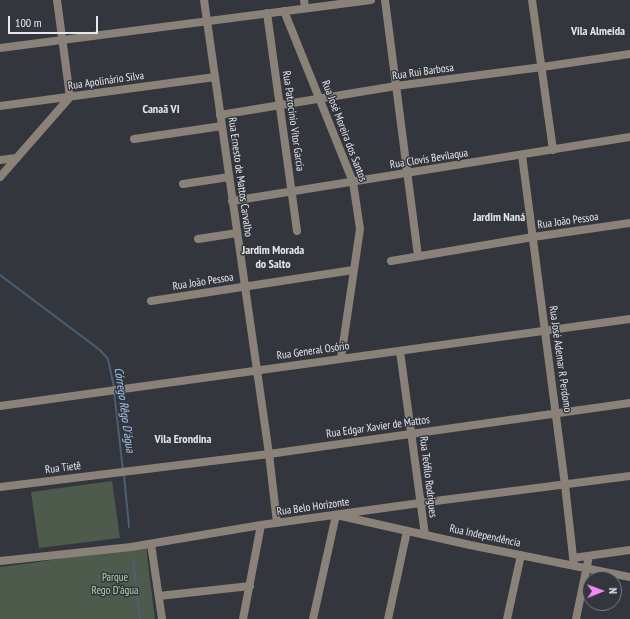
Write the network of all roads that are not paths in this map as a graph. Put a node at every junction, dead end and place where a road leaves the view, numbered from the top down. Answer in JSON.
{"nodes":[{"id":1,"x":57,"y":0,"type":"edge"},
{"id":2,"x":204,"y":0,"type":"edge"},
{"id":3,"x":371,"y":0,"type":"edge"},
{"id":4,"x":385,"y":0,"type":"edge"},
{"id":5,"x":532,"y":0,"type":"edge"},
{"id":6,"x":305,"y":4,"type":"edge"},
{"id":7,"x":284,"y":11,"type":"junction"},
{"id":8,"x":267,"y":13,"type":"junction"},
{"id":9,"x":207,"y":20,"type":"junction"},
{"id":10,"x":62,"y":40,"type":"junction"},
{"id":11,"x":0,"y":48,"type":"edge"},
{"id":12,"x":630,"y":54,"type":"edge"},
{"id":13,"x":542,"y":67,"type":"junction"},
{"id":14,"x":215,"y":77,"type":"junction"},
{"id":15,"x":396,"y":86,"type":"junction"},
{"id":16,"x":70,"y":97,"type":"junction"},
{"id":17,"x":320,"y":98,"type":"junction"},
{"id":18,"x":0,"y":106,"type":"edge"},
{"id":19,"x":280,"y":106,"type":"junction"},
{"id":20,"x":220,"y":115,"type":"junction"},
{"id":21,"x":222,"y":126,"type":"junction"},
{"id":22,"x":630,"y":137,"type":"edge"},
{"id":23,"x":134,"y":139,"type":"dead end"},
{"id":24,"x":553,"y":150,"type":"junction"},
{"id":25,"x":522,"y":155,"type":"junction"},
{"id":26,"x":16,"y":158,"type":"junction"},
{"id":27,"x":0,"y":160,"type":"edge"},
{"id":28,"x":407,"y":173,"type":"junction"},
{"id":29,"x":0,"y":177,"type":"edge"},
{"id":30,"x":229,"y":177,"type":"junction"},
{"id":31,"x":353,"y":182,"type":"junction"},
{"id":32,"x":183,"y":184,"type":"dead end"},
{"id":33,"x":292,"y":192,"type":"junction"},
{"id":34,"x":232,"y":201,"type":"junction"},
{"id":35,"x":630,"y":223,"type":"edge"},
{"id":36,"x":297,"y":231,"type":"dead end"},
{"id":37,"x":237,"y":233,"type":"junction"},
{"id":38,"x":533,"y":237,"type":"junction"},
{"id":39,"x":198,"y":239,"type":"dead end"},
{"id":40,"x":418,"y":256,"type":"junction"},
{"id":41,"x":391,"y":261,"type":"dead end"},
{"id":42,"x":353,"y":270,"type":"junction"},
{"id":43,"x":244,"y":286,"type":"junction"},
{"id":44,"x":151,"y":301,"type":"dead end"},
{"id":45,"x":630,"y":319,"type":"edge"},
{"id":46,"x":544,"y":331,"type":"junction"},
{"id":47,"x":400,"y":351,"type":"junction"},
{"id":48,"x":340,"y":358,"type":"junction"},
{"id":49,"x":256,"y":370,"type":"junction"},
{"id":50,"x":630,"y":403,"type":"edge"},
{"id":51,"x":0,"y":406,"type":"edge"},
{"id":52,"x":556,"y":414,"type":"junction"},
{"id":53,"x":412,"y":433,"type":"junction"},
{"id":54,"x":269,"y":454,"type":"junction"},
{"id":55,"x":129,"y":471,"type":"joint"},
{"id":56,"x":630,"y":476,"type":"edge"},
{"id":57,"x":565,"y":485,"type":"junction"},
{"id":58,"x":0,"y":487,"type":"edge"},
{"id":59,"x":420,"y":503,"type":"junction"},
{"id":60,"x":336,"y":515,"type":"junction"},
{"id":61,"x":277,"y":523,"type":"junction"},
{"id":62,"x":261,"y":525,"type":"junction"},
{"id":63,"x":407,"y":531,"type":"junction"},
{"id":64,"x":425,"y":535,"type":"junction"},
{"id":65,"x":151,"y":544,"type":"junction"},
{"id":66,"x":630,"y":550,"type":"edge"},
{"id":67,"x":521,"y":555,"type":"junction"},
{"id":68,"x":589,"y":556,"type":"junction"},
{"id":69,"x":0,"y":561,"type":"edge"},
{"id":70,"x":574,"y":562,"type":"junction"},
{"id":71,"x":587,"y":568,"type":"junction"},
{"id":72,"x":630,"y":577,"type":"edge"},
{"id":73,"x":250,"y":586,"type":"junction"},
{"id":74,"x":160,"y":596,"type":"junction"},
{"id":75,"x":162,"y":619,"type":"edge"},
{"id":76,"x":243,"y":619,"type":"edge"},
{"id":77,"x":313,"y":619,"type":"edge"},
{"id":78,"x":388,"y":619,"type":"edge"},
{"id":79,"x":507,"y":619,"type":"edge"},
{"id":80,"x":576,"y":619,"type":"edge"}],
"edges":[{"from":1,"to":10,"type":"street"},
{"from":2,"to":9,"type":"street","name":"Rua Ernesto de Mattos Carvalho"},
{"from":3,"to":6,"type":"street"},
{"from":4,"to":15,"type":"street"},
{"from":5,"to":13,"type":"street"},
{"from":6,"to":7,"type":"street"},
{"from":7,"to":8,"type":"street"},
{"from":7,"to":17,"type":"street","name":"Rua José Moreira dos Santos"},
{"from":8,"to":9,"type":"street"},
{"from":8,"to":19,"type":"street","name":"Rua Patrocinio Vitor Garcia"},
{"from":9,"to":10,"type":"street"},
{"from":9,"to":14,"type":"street","name":"Rua Ernesto de Mattos Carvalho"},
{"from":10,"to":11,"type":"street"},
{"from":10,"to":16,"type":"street"},
{"from":12,"to":13,"type":"street","name":"Rua Rui Barbosa"},
{"from":13,"to":15,"type":"street","name":"Rua Rui Barbosa"},
{"from":13,"to":24,"type":"street"},
{"from":14,"to":16,"type":"street","name":"Rua Apolinário Silva"},
{"from":14,"to":20,"type":"street","name":"Rua Ernesto de Mattos Carvalho"},
{"from":15,"to":17,"type":"street","name":"Rua Rui Barbosa"},
{"from":15,"to":28,"type":"street"},
{"from":16,"to":18,"type":"street","name":"Rua Apolinário Silva"},
{"from":16,"to":26,"type":"street"},
{"from":17,"to":19,"type":"street","name":"Rua Rui Barbosa"},
{"from":17,"to":31,"type":"street","name":"Rua José Moreira dos Santos"},
{"from":19,"to":20,"type":"street","name":"Rua Rui Barbosa"},
{"from":19,"to":33,"type":"street","name":"Rua Patrocinio Vitor Garcia"},
{"from":20,"to":21,"type":"street","name":"Rua Ernesto de Mattos Carvalho"},
{"from":21,"to":23,"type":"street"},
{"from":21,"to":30,"type":"street","name":"Rua Ernesto de Mattos Carvalho"},
{"from":22,"to":24,"type":"street","name":"Rua Clovis Bevilaqua"},
{"from":24,"to":25,"type":"street","name":"Rua Clovis Bevilaqua"},
{"from":25,"to":28,"type":"street","name":"Rua Clovis Bevilaqua"},
{"from":25,"to":38,"type":"street","name":"Rua José Ademar R Perdomo"},
{"from":26,"to":27,"type":"street"},
{"from":26,"to":29,"type":"street"},
{"from":28,"to":31,"type":"street","name":"Rua Clovis Bevilaqua"},
{"from":28,"to":40,"type":"street"},
{"from":30,"to":32,"type":"street"},
{"from":30,"to":34,"type":"street","name":"Rua Ernesto de Mattos Carvalho"},
{"from":31,"to":33,"type":"street","name":"Rua Clovis Bevilaqua"},
{"from":31,"to":42,"type":"street","name":"Rua José Moreira dos Santos"},
{"from":33,"to":34,"type":"street","name":"Rua Clovis Bevilaqua"},
{"from":33,"to":36,"type":"street","name":"Rua Patrocinio Vitor Garcia"},
{"from":34,"to":37,"type":"street","name":"Rua Ernesto de Mattos Carvalho"},
{"from":35,"to":38,"type":"street","name":"Rua João Pessoa"},
{"from":37,"to":39,"type":"street"},
{"from":37,"to":43,"type":"street","name":"Rua Ernesto de Mattos Carvalho"},
{"from":38,"to":40,"type":"street","name":"Rua João Pessoa"},
{"from":38,"to":46,"type":"street","name":"Rua José Ademar R Perdomo"},
{"from":40,"to":41,"type":"street","name":"Rua João Pessoa"},
{"from":42,"to":43,"type":"street","name":"Rua João Pessoa"},
{"from":42,"to":48,"type":"street","name":"Rua José Moreira dos Santos"},
{"from":43,"to":44,"type":"street","name":"Rua João Pessoa"},
{"from":43,"to":49,"type":"street","name":"Rua Ernesto de Mattos Carvalho"},
{"from":45,"to":46,"type":"street","name":"Rua General Osório"},
{"from":46,"to":47,"type":"street","name":"Rua General Osório"},
{"from":46,"to":52,"type":"street","name":"Rua José Ademar R Perdomo"},
{"from":47,"to":48,"type":"street","name":"Rua General Osório"},
{"from":47,"to":53,"type":"street","name":"Rua Teófilo Rodrigues"},
{"from":48,"to":49,"type":"street","name":"Rua General Osório"},
{"from":49,"to":51,"type":"street","name":"Rua General Osório"},
{"from":49,"to":54,"type":"street","name":"Rua Ernesto de Mattos Carvalho"},
{"from":50,"to":52,"type":"street","name":"Rua Edgar Xavier de Mattos"},
{"from":52,"to":53,"type":"street","name":"Rua Edgar Xavier de Mattos"},
{"from":52,"to":57,"type":"street","name":"Rua José Ademar R Perdomo"},
{"from":53,"to":54,"type":"street","name":"Rua Edgar Xavier de Mattos"},
{"from":53,"to":59,"type":"street","name":"Rua Teófilo Rodrigues"},
{"from":54,"to":55,"type":"street","name":"Rua Edgar Xavier de Mattos"},
{"from":54,"to":61,"type":"street","name":"Rua Ernesto de Mattos Carvalho"},
{"from":55,"to":58,"type":"street","name":"Rua Tietê"},
{"from":56,"to":57,"type":"street","name":"Rua Belo Horizonte"},
{"from":57,"to":59,"type":"street","name":"Rua Belo Horizonte"},
{"from":57,"to":70,"type":"street","name":"Rua José Ademar R Perdomo"},
{"from":59,"to":60,"type":"street","name":"Rua Belo Horizonte"},
{"from":59,"to":64,"type":"street","name":"Rua Teófilo Rodrigues"},
{"from":60,"to":61,"type":"street","name":"Rua Belo Horizonte"},
{"from":60,"to":63,"type":"street","name":"Rua Independência"},
{"from":60,"to":77,"type":"street"},
{"from":61,"to":62,"type":"street","name":"Rua Belo Horizonte"},
{"from":62,"to":65,"type":"street","name":"Rua Belo Horizonte"},
{"from":62,"to":73,"type":"street"},
{"from":63,"to":64,"type":"street","name":"Rua Independência"},
{"from":63,"to":78,"type":"street"},
{"from":64,"to":67,"type":"street","name":"Rua Independência"},
{"from":65,"to":69,"type":"street","name":"Rua Belo Horizonte"},
{"from":65,"to":74,"type":"street"},
{"from":66,"to":68,"type":"street"},
{"from":67,"to":70,"type":"street","name":"Rua Independência"},
{"from":67,"to":79,"type":"street"},
{"from":68,"to":70,"type":"street"},
{"from":68,"to":71,"type":"street"},
{"from":70,"to":71,"type":"street","name":"Rua Independência"},
{"from":71,"to":72,"type":"street","name":"Rua Independência"},
{"from":71,"to":80,"type":"street"},
{"from":73,"to":74,"type":"street"},
{"from":73,"to":76,"type":"street"},
{"from":74,"to":75,"type":"street"}]}
